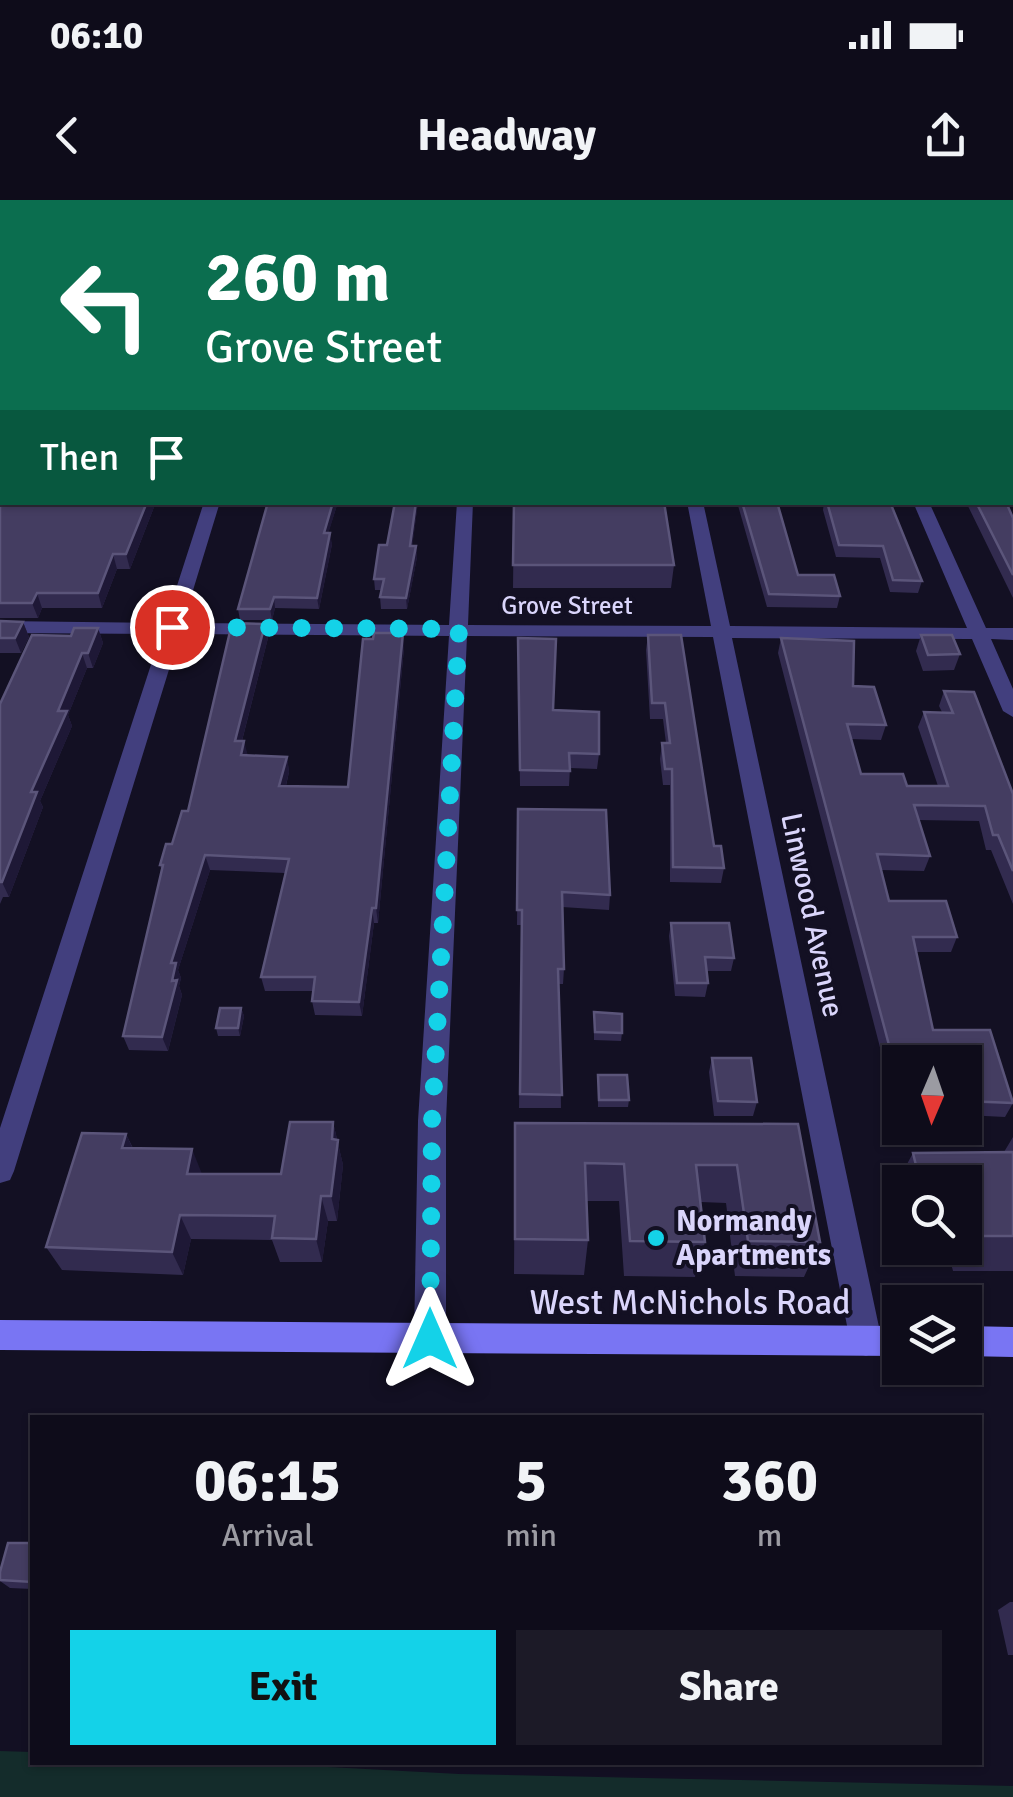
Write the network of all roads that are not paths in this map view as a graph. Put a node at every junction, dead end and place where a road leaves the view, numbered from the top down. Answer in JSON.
{"nodes":[{"id":1,"x":211,"y":505,"type":"edge"},
{"id":2,"x":465,"y":505,"type":"edge"},
{"id":3,"x":696,"y":505,"type":"edge"},
{"id":4,"x":922,"y":505,"type":"edge"},
{"id":5,"x":0,"y":627,"type":"edge"},
{"id":6,"x":172,"y":627,"type":"junction"},
{"id":7,"x":459,"y":629,"type":"junction"},
{"id":8,"x":720,"y":631,"type":"junction"},
{"id":9,"x":978,"y":634,"type":"junction"},
{"id":10,"x":1013,"y":634,"type":"edge"},
{"id":11,"x":1013,"y":711,"type":"edge"},
{"id":12,"x":0,"y":1171,"type":"edge"},
{"id":13,"x":0,"y":1335,"type":"edge"},
{"id":14,"x":430,"y":1339,"type":"junction"},
{"id":15,"x":866,"y":1340,"type":"junction"},
{"id":16,"x":882,"y":1340,"type":"edge"},
{"id":17,"x":982,"y":1341,"type":"edge"},
{"id":18,"x":1013,"y":1342,"type":"edge"}],
"edges":[{"from":1,"to":6,"type":"street"},
{"from":2,"to":7,"type":"street"},
{"from":3,"to":8,"type":"street","name":"Linwood Avenue"},
{"from":4,"to":9,"type":"street"},
{"from":5,"to":6,"type":"street","name":"Grove Street"},
{"from":6,"to":7,"type":"street","name":"Grove Street"},
{"from":6,"to":12,"type":"street"},
{"from":7,"to":8,"type":"street","name":"Grove Street"},
{"from":7,"to":14,"type":"street"},
{"from":8,"to":9,"type":"street","name":"Grove Street"},
{"from":8,"to":15,"type":"street","name":"Linwood Avenue"},
{"from":9,"to":10,"type":"street","name":"Grove Street"},
{"from":9,"to":11,"type":"street"},
{"from":13,"to":14,"type":"main road","name":"West McNichols Road"},
{"from":14,"to":15,"type":"main road","name":"West McNichols Road"},
{"from":15,"to":16,"type":"main road","name":"West McNichols Road"},
{"from":17,"to":18,"type":"main road"}]}
